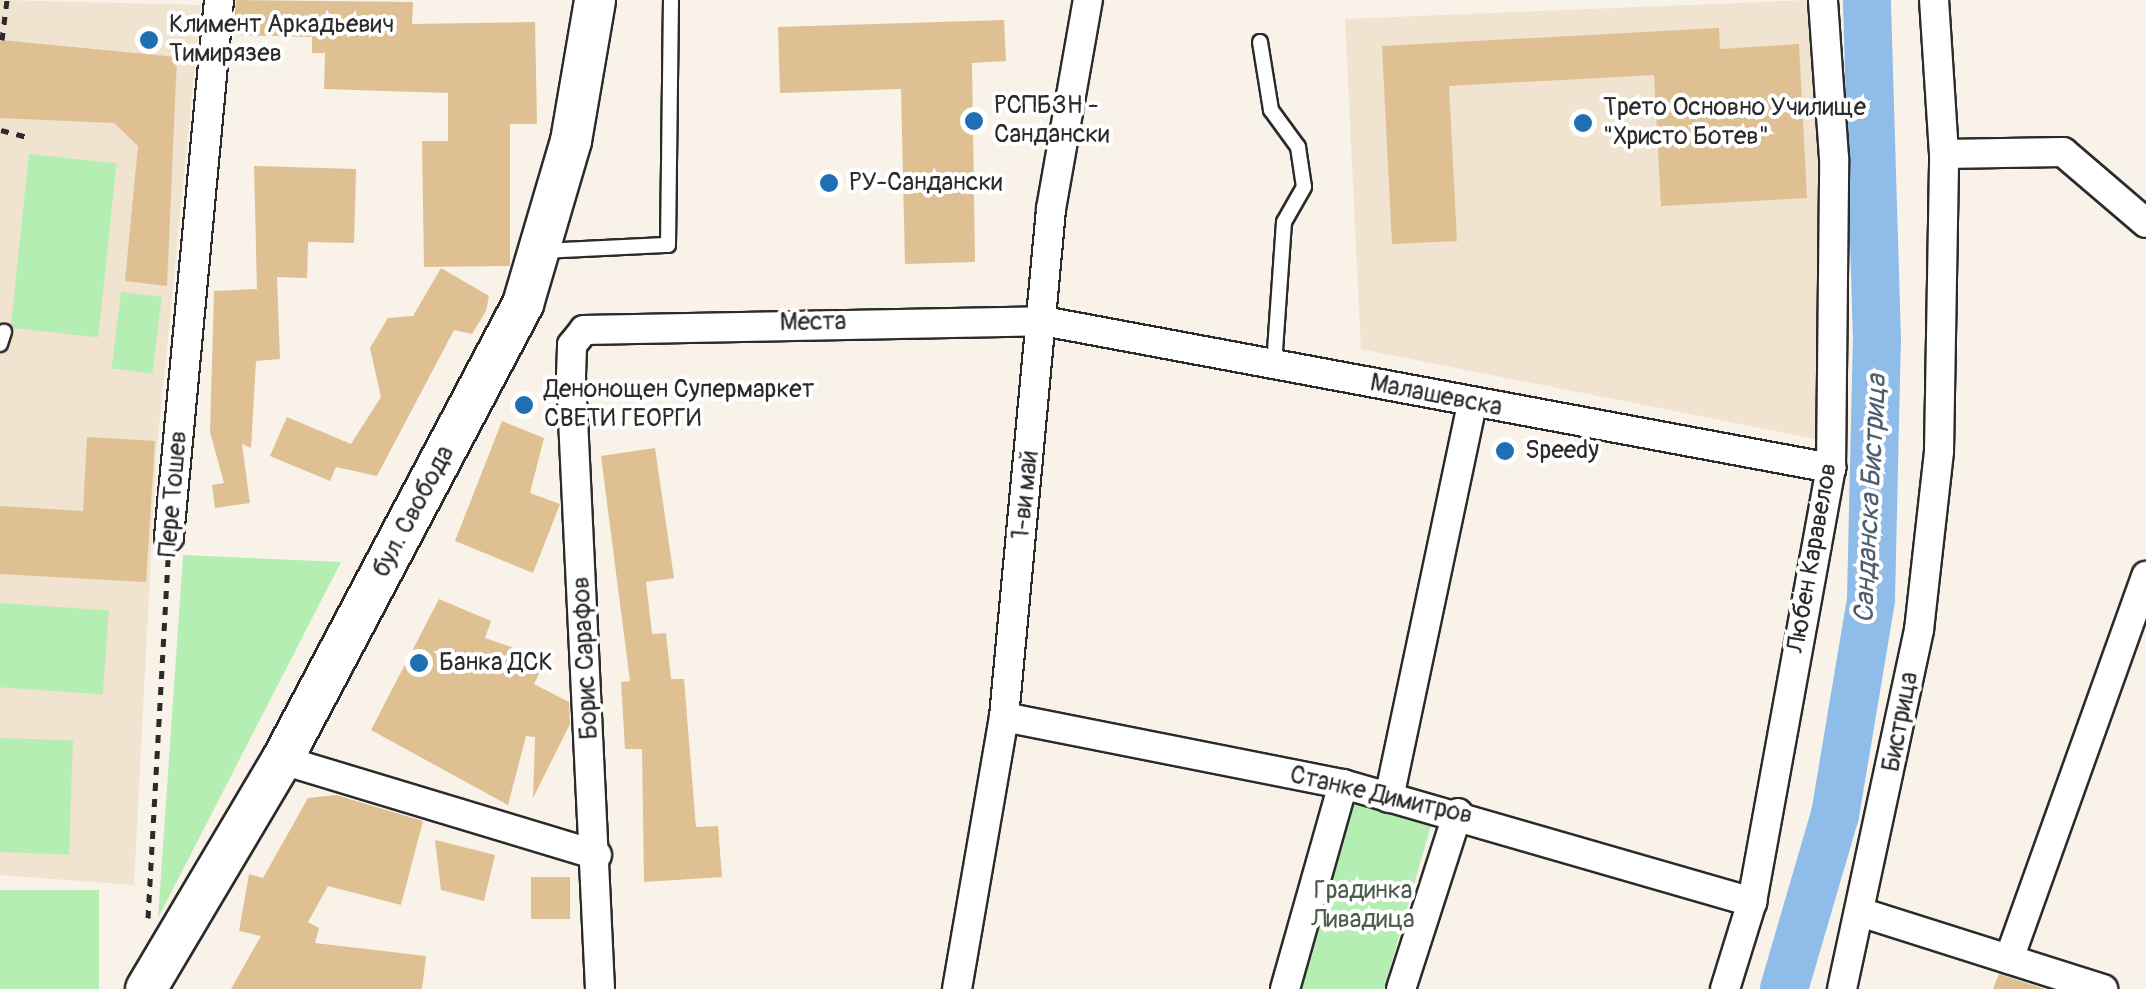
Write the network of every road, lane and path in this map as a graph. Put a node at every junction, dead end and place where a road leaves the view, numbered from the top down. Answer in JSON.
{"nodes":[{"id":1,"x":7,"y":0,"type":"edge"},
{"id":2,"x":219,"y":0,"type":"edge"},
{"id":3,"x":595,"y":0,"type":"edge"},
{"id":4,"x":671,"y":0,"type":"edge"},
{"id":5,"x":1088,"y":0,"type":"edge"},
{"id":6,"x":1823,"y":0,"type":"edge"},
{"id":7,"x":1934,"y":0,"type":"edge"},
{"id":8,"x":2,"y":40,"type":"dead end"},
{"id":9,"x":1260,"y":42,"type":"dead end"},
{"id":10,"x":1,"y":130,"type":"edge"},
{"id":11,"x":31,"y":138,"type":"dead end"},
{"id":12,"x":1944,"y":154,"type":"junction"},
{"id":13,"x":2146,"y":223,"type":"edge"},
{"id":14,"x":538,"y":252,"type":"junction"},
{"id":15,"x":1043,"y":321,"type":"junction"},
{"id":16,"x":584,"y":330,"type":"joint"},
{"id":17,"x":1274,"y":366,"type":"junction"},
{"id":18,"x":1472,"y":403,"type":"junction"},
{"id":19,"x":1830,"y":468,"type":"junction"},
{"id":20,"x":169,"y":537,"type":"joint"},
{"id":21,"x":2146,"y":576,"type":"edge"},
{"id":22,"x":1004,"y":717,"type":"junction"},
{"id":23,"x":282,"y":760,"type":"junction"},
{"id":24,"x":1342,"y":784,"type":"junction"},
{"id":25,"x":1389,"y":798,"type":"junction"},
{"id":26,"x":1458,"y":813,"type":"junction"},
{"id":27,"x":598,"y":855,"type":"junction"},
{"id":28,"x":1752,"y":902,"type":"junction"},
{"id":29,"x":1863,"y":913,"type":"junction"},
{"id":30,"x":148,"y":930,"type":"dead end"},
{"id":31,"x":2009,"y":959,"type":"junction"},
{"id":32,"x":146,"y":989,"type":"edge"},
{"id":33,"x":600,"y":989,"type":"edge"},
{"id":34,"x":957,"y":989,"type":"edge"},
{"id":35,"x":1285,"y":989,"type":"edge"},
{"id":36,"x":1401,"y":989,"type":"edge"},
{"id":37,"x":1725,"y":989,"type":"edge"},
{"id":38,"x":1842,"y":989,"type":"edge"},
{"id":39,"x":2103,"y":989,"type":"edge"}],
"edges":[{"from":1,"to":8,"type":"path"},
{"from":2,"to":20,"type":"street","name":"Пере Тошев"},
{"from":3,"to":14,"type":"street","name":"бул. Свобода"},
{"from":4,"to":14,"type":"lane"},
{"from":5,"to":15,"type":"street","name":"1-ви май"},
{"from":6,"to":19,"type":"street","name":"Любен Каравелов"},
{"from":7,"to":12,"type":"street","name":"Бистрица"},
{"from":9,"to":17,"type":"lane"},
{"from":10,"to":11,"type":"path"},
{"from":12,"to":13,"type":"street"},
{"from":12,"to":29,"type":"street","name":"Бистрица"},
{"from":14,"to":23,"type":"street","name":"бул. Свобода"},
{"from":15,"to":16,"type":"street","name":"Места"},
{"from":15,"to":17,"type":"street","name":"Малашевска"},
{"from":15,"to":22,"type":"street","name":"1-ви май"},
{"from":16,"to":27,"type":"street","name":"Борис Сарафов"},
{"from":17,"to":18,"type":"street","name":"Малашевска"},
{"from":18,"to":19,"type":"street","name":"Малашевска"},
{"from":18,"to":25,"type":"street"},
{"from":19,"to":28,"type":"street","name":"Любен Каравелов"},
{"from":20,"to":30,"type":"path","name":"Пере Тошев"},
{"from":21,"to":31,"type":"street"},
{"from":22,"to":24,"type":"street","name":"Станке Димитров"},
{"from":22,"to":34,"type":"street","name":"1-ви май"},
{"from":23,"to":27,"type":"street"},
{"from":23,"to":32,"type":"street","name":"бул. Свобода"},
{"from":24,"to":25,"type":"street","name":"Станке Димитров"},
{"from":24,"to":35,"type":"street"},
{"from":25,"to":26,"type":"street","name":"Станке Димитров"},
{"from":26,"to":28,"type":"street","name":"Станке Димитров"},
{"from":26,"to":36,"type":"street"},
{"from":27,"to":33,"type":"street","name":"Борис Сарафов"},
{"from":28,"to":37,"type":"street","name":"Любен Каравелов"},
{"from":29,"to":31,"type":"street"},
{"from":29,"to":38,"type":"street","name":"Бистрица"},
{"from":31,"to":39,"type":"street"}]}
